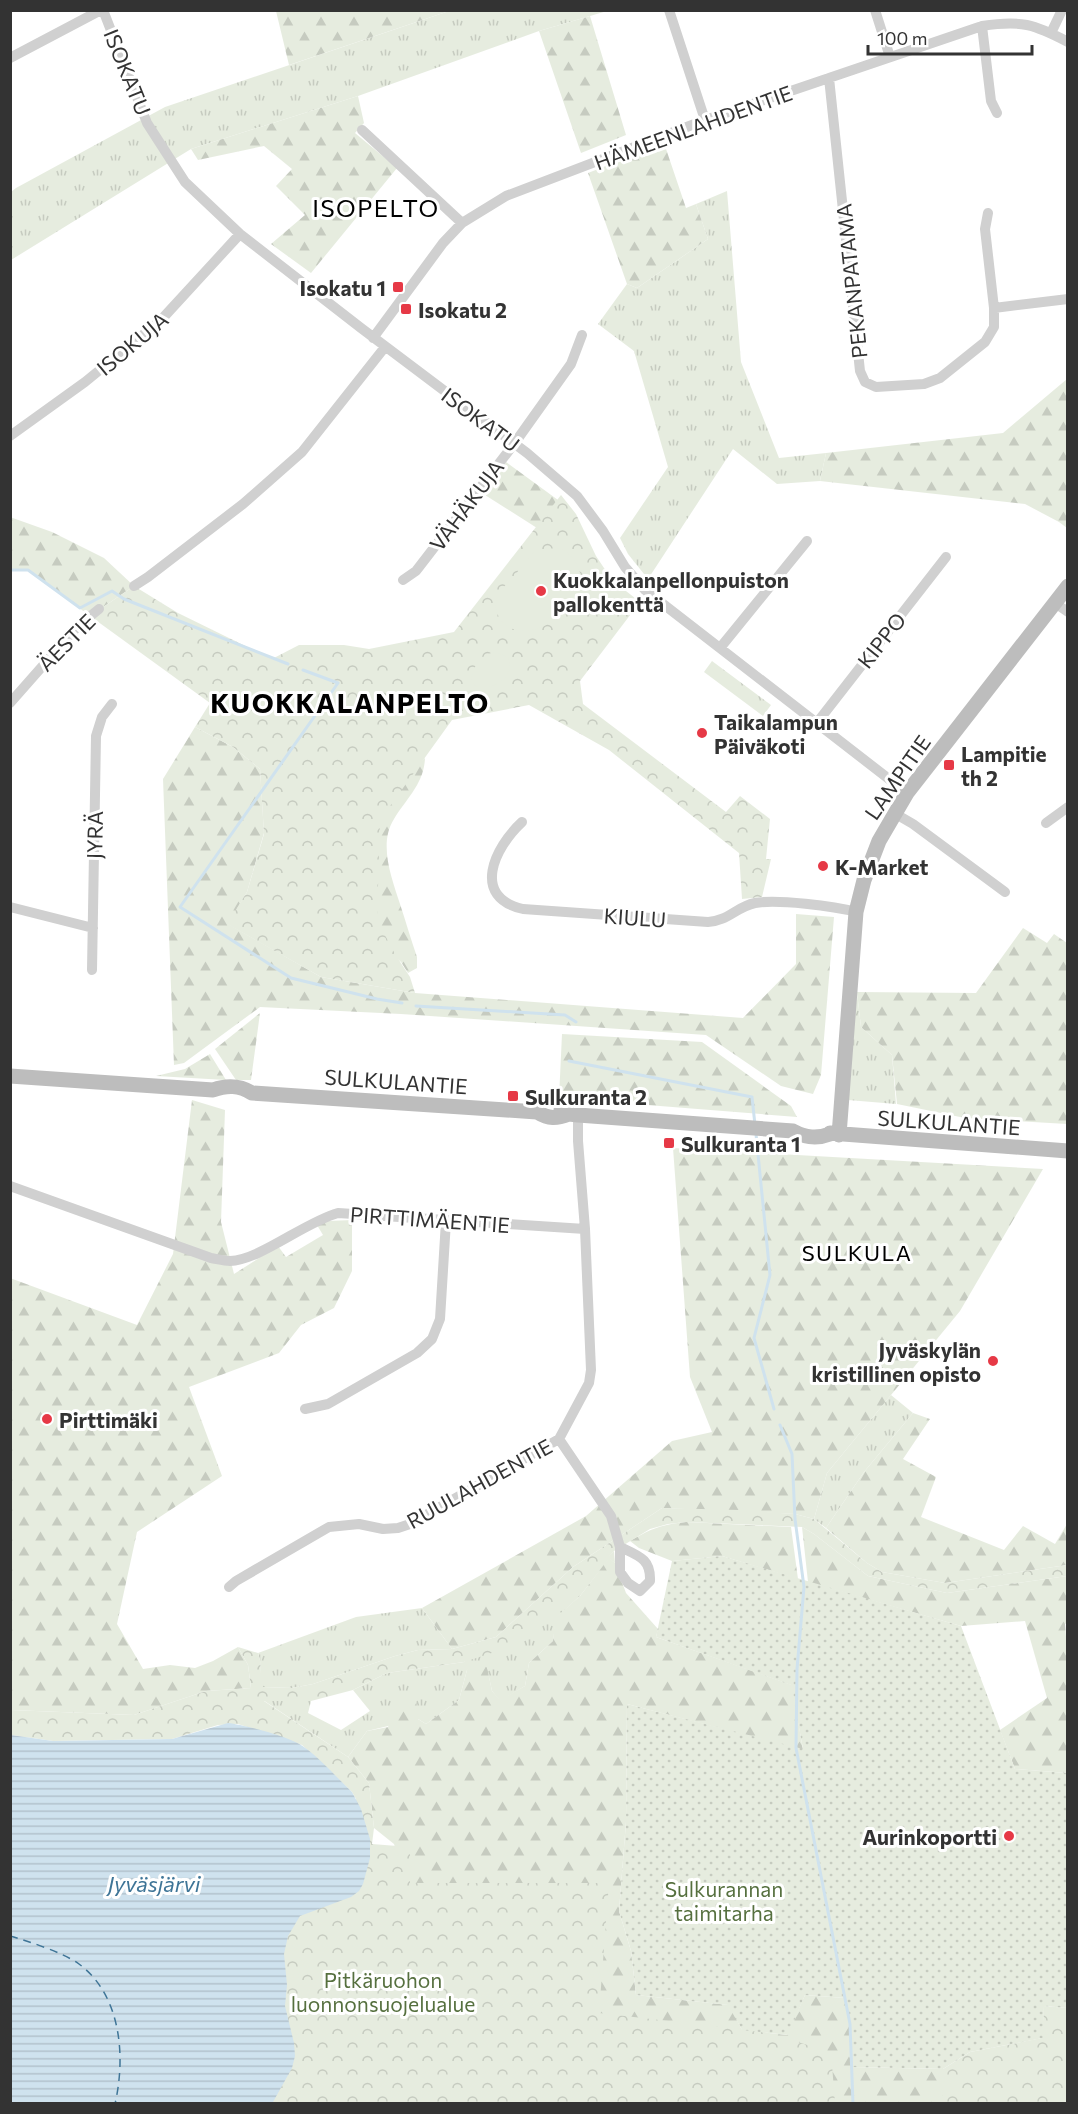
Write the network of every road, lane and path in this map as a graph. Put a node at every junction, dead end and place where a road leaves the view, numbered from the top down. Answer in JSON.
{"nodes":[{"id":1,"x":102,"y":10,"type":"edge"},
{"id":2,"x":669,"y":10,"type":"edge"},
{"id":3,"x":875,"y":10,"type":"edge"},
{"id":4,"x":1062,"y":10,"type":"edge"},
{"id":5,"x":982,"y":26,"type":"junction"},
{"id":6,"x":1051,"y":33,"type":"junction"},
{"id":7,"x":1068,"y":42,"type":"edge"},
{"id":8,"x":890,"y":57,"type":"junction"},
{"id":9,"x":10,"y":58,"type":"edge"},
{"id":10,"x":829,"y":78,"type":"junction"},
{"id":11,"x":997,"y":113,"type":"dead end"},
{"id":12,"x":705,"y":120,"type":"junction"},
{"id":13,"x":362,"y":130,"type":"dead end"},
{"id":14,"x":988,"y":213,"type":"dead end"},
{"id":15,"x":462,"y":223,"type":"junction"},
{"id":16,"x":240,"y":234,"type":"junction"},
{"id":17,"x":1068,"y":299,"type":"edge"},
{"id":18,"x":994,"y":308,"type":"junction"},
{"id":19,"x":582,"y":335,"type":"dead end"},
{"id":20,"x":373,"y":338,"type":"junction"},
{"id":21,"x":385,"y":347,"type":"junction"},
{"id":22,"x":10,"y":436,"type":"edge"},
{"id":23,"x":514,"y":444,"type":"junction"},
{"id":24,"x":807,"y":541,"type":"dead end"},
{"id":25,"x":946,"y":557,"type":"dead end"},
{"id":26,"x":404,"y":580,"type":"dead end"},
{"id":27,"x":134,"y":586,"type":"dead end"},
{"id":28,"x":1068,"y":586,"type":"edge"},
{"id":29,"x":1061,"y":608,"type":"edge"},
{"id":30,"x":99,"y":609,"type":"dead end"},
{"id":31,"x":720,"y":648,"type":"junction"},
{"id":32,"x":10,"y":703,"type":"edge"},
{"id":33,"x":112,"y":704,"type":"dead end"},
{"id":34,"x":816,"y":723,"type":"junction"},
{"id":35,"x":907,"y":793,"type":"junction"},
{"id":36,"x":1068,"y":807,"type":"edge"},
{"id":37,"x":894,"y":813,"type":"junction"},
{"id":38,"x":522,"y":822,"type":"dead end"},
{"id":39,"x":1046,"y":822,"type":"dead end"},
{"id":40,"x":1005,"y":892,"type":"dead end"},
{"id":41,"x":10,"y":908,"type":"edge"},
{"id":42,"x":856,"y":912,"type":"junction"},
{"id":43,"x":93,"y":928,"type":"junction"},
{"id":44,"x":92,"y":970,"type":"dead end"},
{"id":45,"x":10,"y":1076,"type":"edge"},
{"id":46,"x":574,"y":1115,"type":"junction"},
{"id":47,"x":834,"y":1134,"type":"junction"},
{"id":48,"x":1067,"y":1152,"type":"edge"},
{"id":49,"x":10,"y":1186,"type":"edge"},
{"id":50,"x":446,"y":1221,"type":"junction"},
{"id":51,"x":585,"y":1229,"type":"junction"},
{"id":52,"x":305,"y":1409,"type":"dead end"},
{"id":53,"x":559,"y":1439,"type":"junction"},
{"id":54,"x":620,"y":1547,"type":"dead end"},
{"id":55,"x":229,"y":1587,"type":"dead end"}],
"edges":[{"from":1,"to":9,"type":"street"},
{"from":1,"to":16,"type":"street","name":"ISOKATU"},
{"from":2,"to":12,"type":"street"},
{"from":3,"to":8,"type":"street"},
{"from":4,"to":6,"type":"street"},
{"from":5,"to":6,"type":"street","name":"HÄMEENLAHDENTIE"},
{"from":5,"to":8,"type":"street","name":"HÄMEENLAHDENTIE"},
{"from":5,"to":11,"type":"street"},
{"from":6,"to":7,"type":"street","name":"HÄMEENLAHDENTIE"},
{"from":8,"to":10,"type":"street","name":"HÄMEENLAHDENTIE"},
{"from":10,"to":12,"type":"street","name":"HÄMEENLAHDENTIE"},
{"from":10,"to":18,"type":"street","name":"PEKANPATAMA"},
{"from":12,"to":15,"type":"street","name":"HÄMEENLAHDENTIE"},
{"from":13,"to":15,"type":"street"},
{"from":14,"to":18,"type":"street"},
{"from":15,"to":20,"type":"street","name":"HÄMEENLAHDENTIE"},
{"from":16,"to":20,"type":"street","name":"ISOKATU"},
{"from":16,"to":22,"type":"street","name":"ISOKUJA"},
{"from":17,"to":18,"type":"street"},
{"from":19,"to":23,"type":"street","name":"VÄHÄKUJA"},
{"from":20,"to":21,"type":"street","name":"ISOKATU"},
{"from":21,"to":23,"type":"street","name":"ISOKATU"},
{"from":21,"to":27,"type":"street"},
{"from":23,"to":26,"type":"street","name":"VÄHÄKUJA"},
{"from":23,"to":31,"type":"street","name":"ISOKATU"},
{"from":24,"to":31,"type":"street"},
{"from":25,"to":34,"type":"street","name":"KIPPO"},
{"from":28,"to":29,"type":"main road","name":"LAMPITIE"},
{"from":29,"to":35,"type":"main road","name":"LAMPITIE"},
{"from":30,"to":32,"type":"street","name":"ÄESTIE"},
{"from":31,"to":34,"type":"street","name":"ISOKATU"},
{"from":33,"to":43,"type":"street","name":"JYRÄ"},
{"from":34,"to":35,"type":"street","name":"ISOKATU"},
{"from":35,"to":37,"type":"main road","name":"LAMPITIE"},
{"from":36,"to":39,"type":"street"},
{"from":37,"to":40,"type":"street"},
{"from":37,"to":42,"type":"main road","name":"LAMPITIE"},
{"from":38,"to":42,"type":"street","name":"KIULU"},
{"from":41,"to":43,"type":"street"},
{"from":42,"to":47,"type":"main road","name":"LAMPITIE"},
{"from":43,"to":44,"type":"street","name":"JYRÄ"},
{"from":45,"to":46,"type":"main road","name":"SULKULANTIE"},
{"from":46,"to":47,"type":"main road","name":"SULKULANTIE"},
{"from":46,"to":51,"type":"street","name":"RUULAHDENTIE"},
{"from":47,"to":48,"type":"main road","name":"SULKULANTIE"},
{"from":49,"to":50,"type":"street","name":"PIRTTIMÄENTIE"},
{"from":50,"to":51,"type":"street","name":"PIRTTIMÄENTIE"},
{"from":50,"to":52,"type":"street"},
{"from":51,"to":53,"type":"street","name":"RUULAHDENTIE"},
{"from":53,"to":54,"type":"street"},
{"from":53,"to":55,"type":"street","name":"RUULAHDENTIE"}]}
